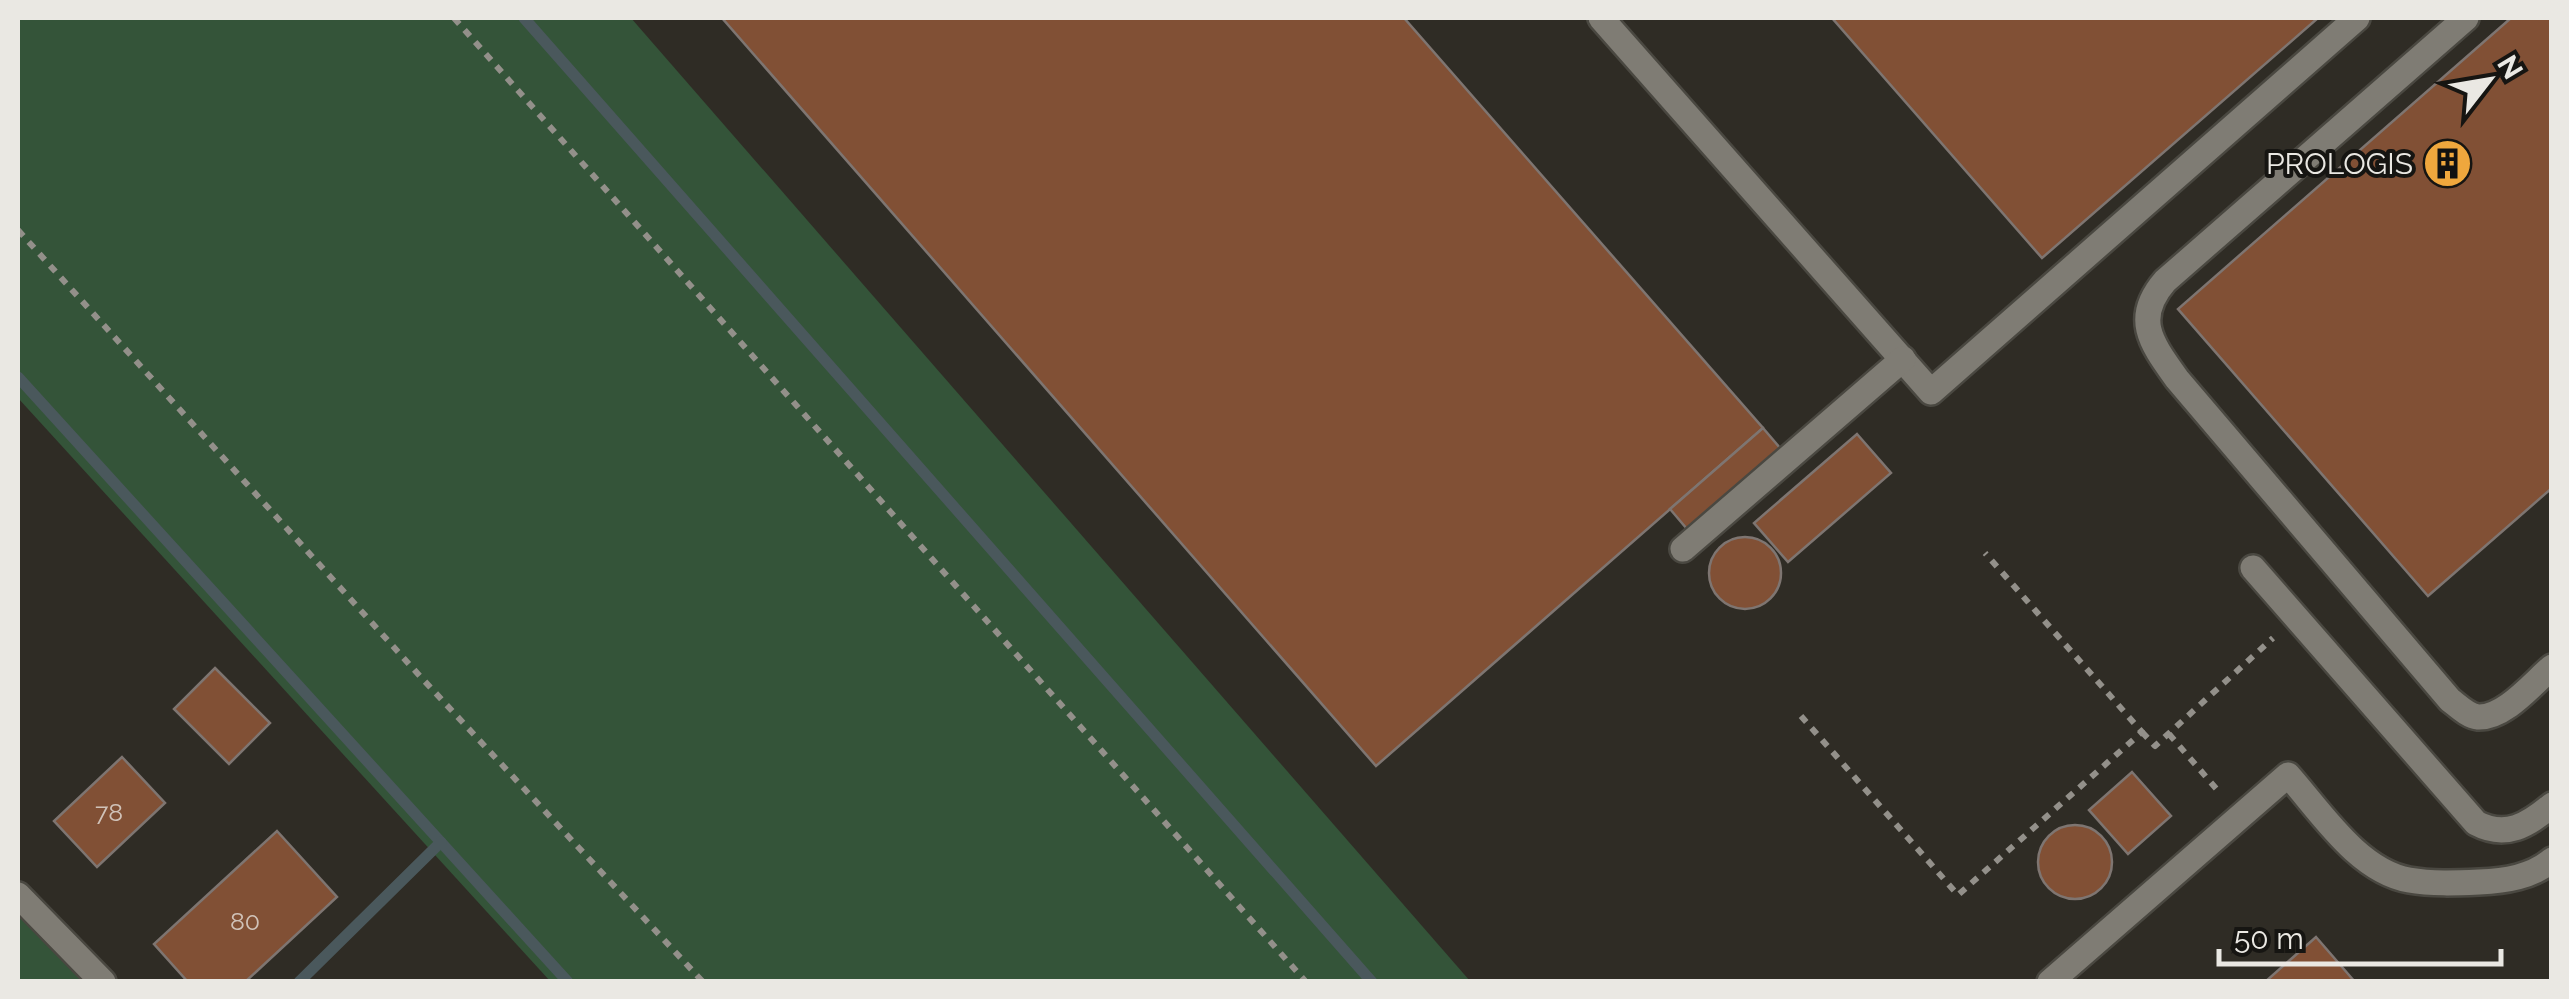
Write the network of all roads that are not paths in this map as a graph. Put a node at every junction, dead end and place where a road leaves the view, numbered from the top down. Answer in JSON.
{"nodes":[{"id":1,"x":1601,"y":18,"type":"edge"},
{"id":2,"x":2357,"y":18,"type":"edge"},
{"id":3,"x":2466,"y":18,"type":"edge"},
{"id":4,"x":1902,"y":359,"type":"junction"},
{"id":5,"x":1682,"y":548,"type":"dead end"},
{"id":6,"x":2253,"y":568,"type":"dead end"},
{"id":7,"x":2552,"y":667,"type":"edge"},
{"id":8,"x":2552,"y":805,"type":"edge"},
{"id":9,"x":2552,"y":860,"type":"edge"},
{"id":10,"x":18,"y":895,"type":"edge"},
{"id":11,"x":103,"y":982,"type":"edge"},
{"id":12,"x":2050,"y":982,"type":"edge"}],
"edges":[{"from":1,"to":4,"type":"street"},
{"from":2,"to":4,"type":"street"},
{"from":3,"to":7,"type":"street"},
{"from":4,"to":5,"type":"street"},
{"from":6,"to":8,"type":"street"},
{"from":9,"to":12,"type":"street"},
{"from":10,"to":11,"type":"street"}]}
